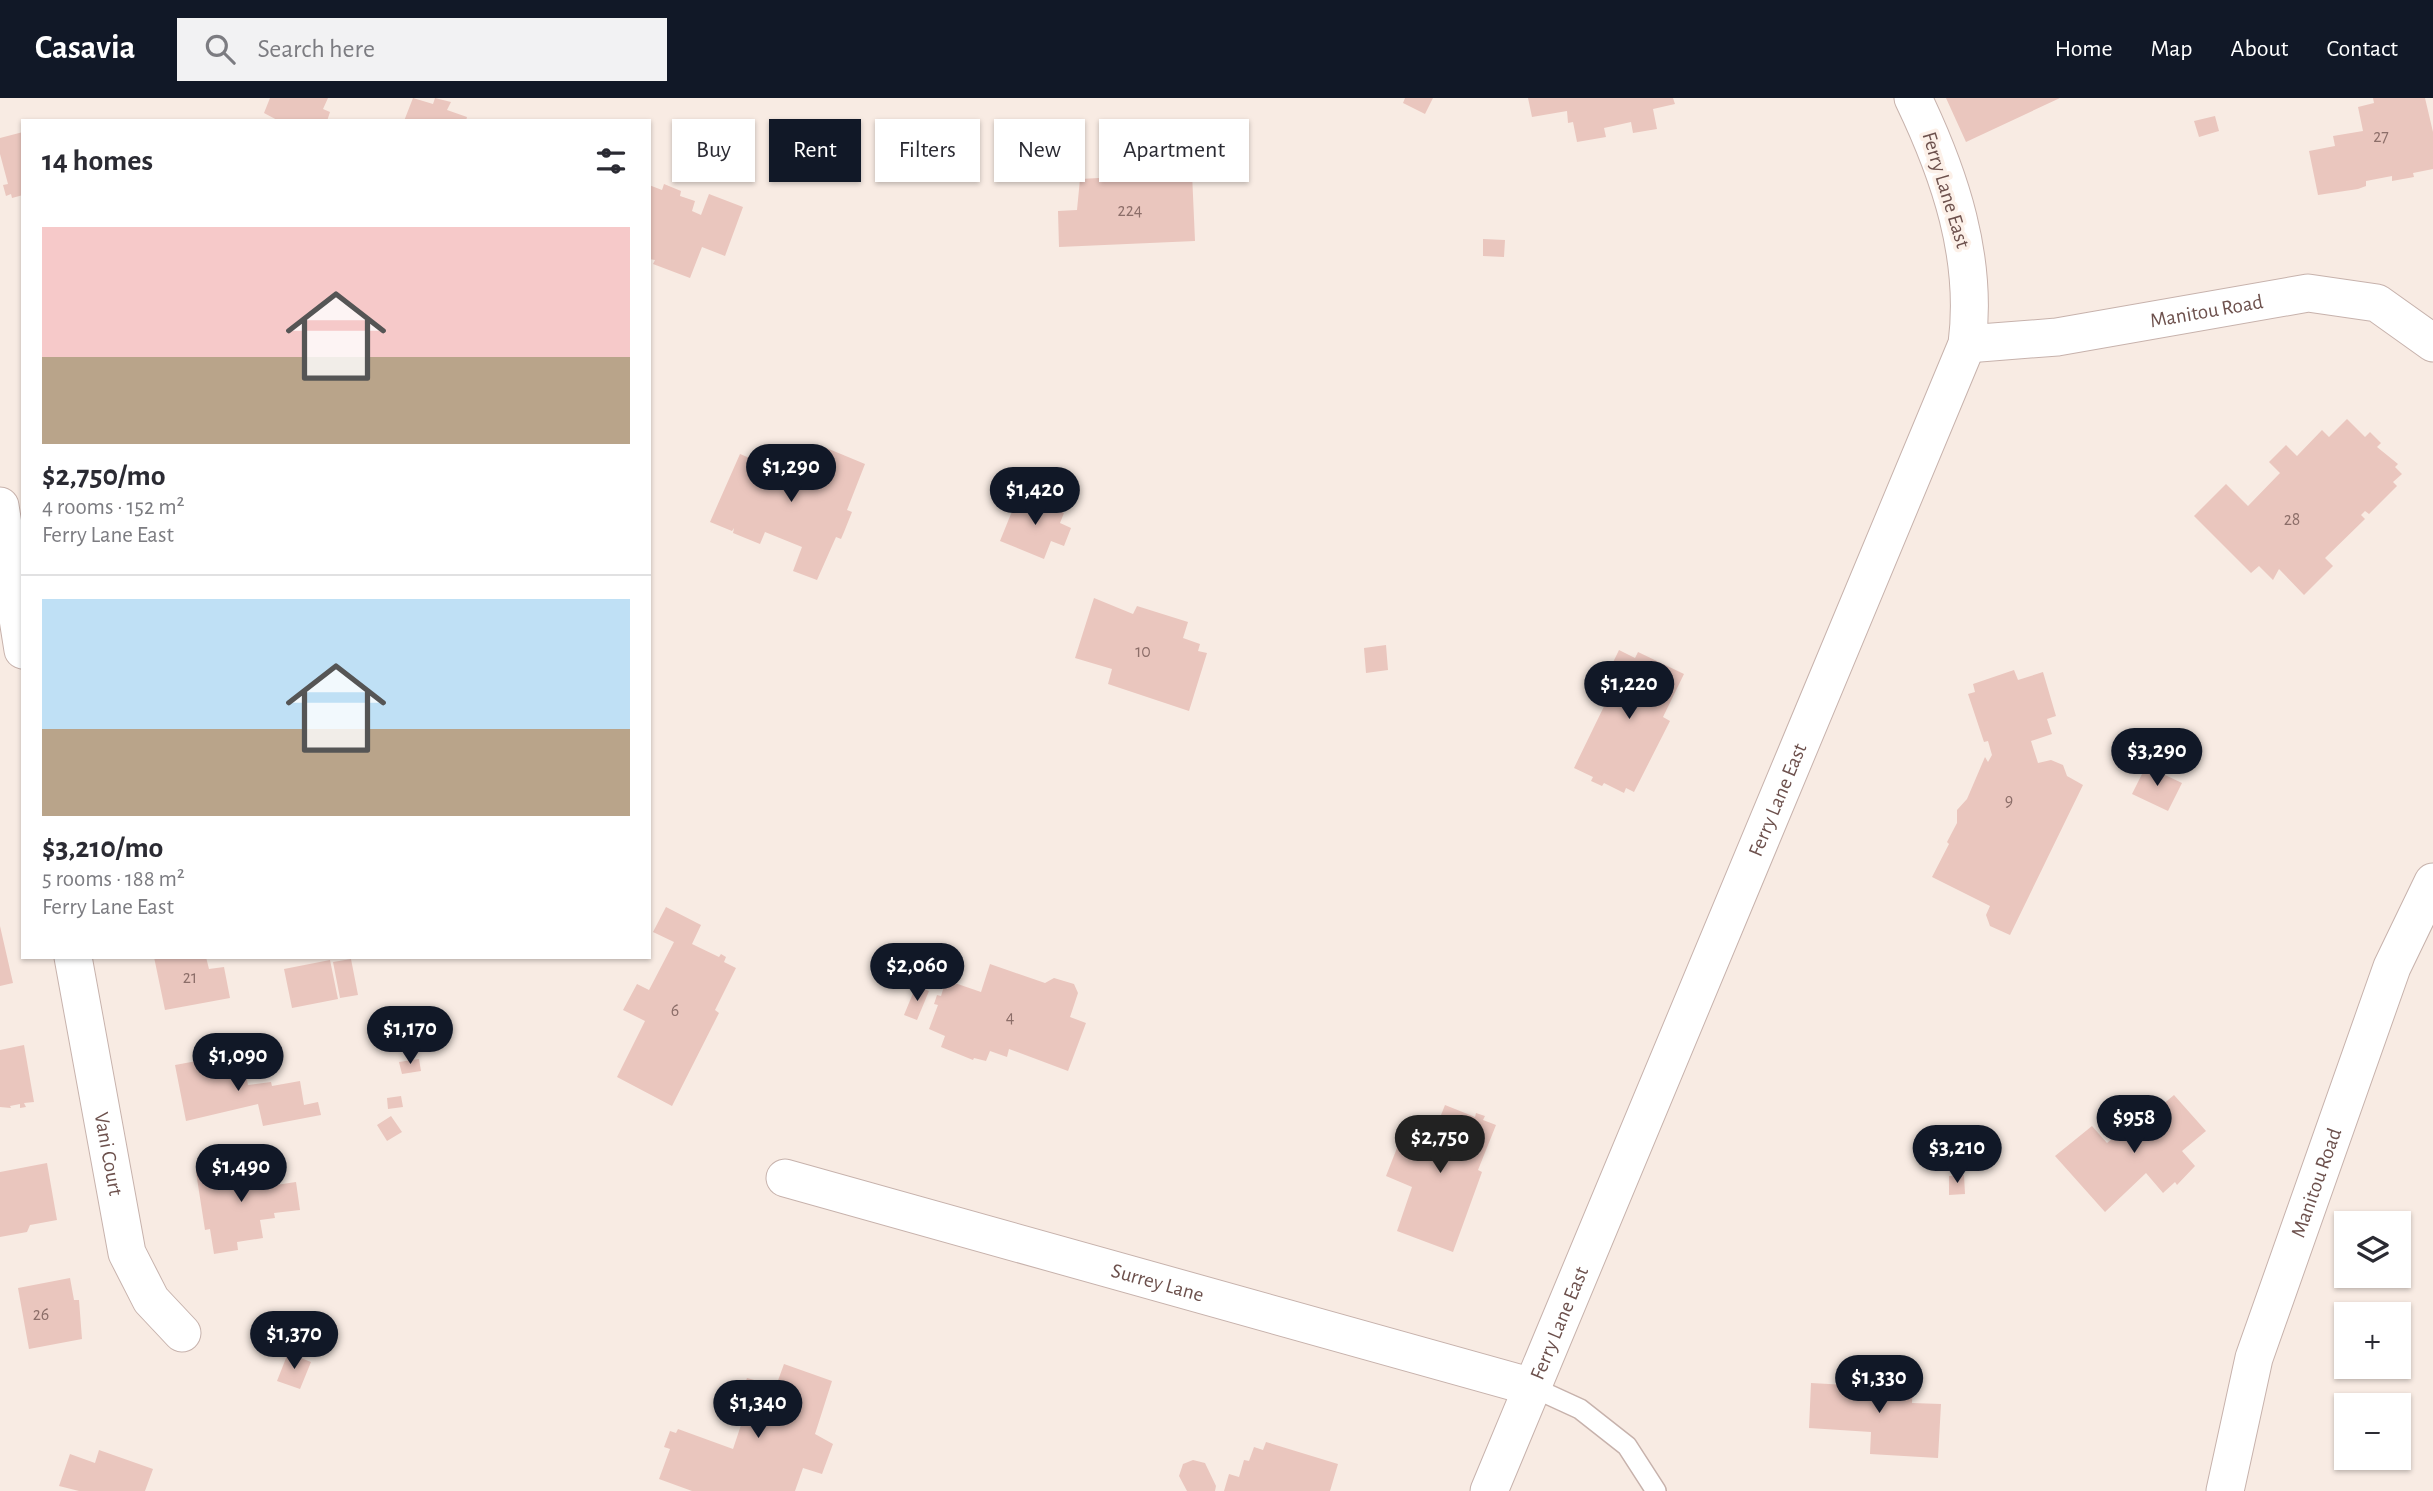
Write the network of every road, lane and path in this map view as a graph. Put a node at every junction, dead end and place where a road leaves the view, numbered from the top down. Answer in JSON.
{"nodes":[{"id":1,"x":1913,"y":98,"type":"edge"},
{"id":2,"x":2433,"y":343,"type":"edge"},
{"id":3,"x":1967,"y":344,"type":"junction"},
{"id":4,"x":0,"y":506,"type":"edge"},
{"id":5,"x":21,"y":637,"type":"edge"},
{"id":6,"x":2433,"y":882,"type":"edge"},
{"id":7,"x":73,"y":959,"type":"edge"},
{"id":8,"x":785,"y":1178,"type":"dead end"},
{"id":9,"x":182,"y":1334,"type":"dead end"},
{"id":10,"x":1532,"y":1387,"type":"junction"},
{"id":11,"x":1489,"y":1491,"type":"edge"},
{"id":12,"x":1656,"y":1491,"type":"edge"},
{"id":13,"x":2225,"y":1491,"type":"edge"}],
"edges":[{"from":1,"to":3,"type":"street","name":"Ferry Lane East"},
{"from":2,"to":3,"type":"street","name":"Manitou Road"},
{"from":3,"to":10,"type":"street","name":"Ferry Lane East"},
{"from":4,"to":5,"type":"street"},
{"from":6,"to":13,"type":"street","name":"Manitou Road"},
{"from":7,"to":9,"type":"street","name":"Vani Court"},
{"from":8,"to":10,"type":"street","name":"Surrey Lane"},
{"from":10,"to":11,"type":"street","name":"Ferry Lane East"},
{"from":10,"to":12,"type":"lane"}]}
